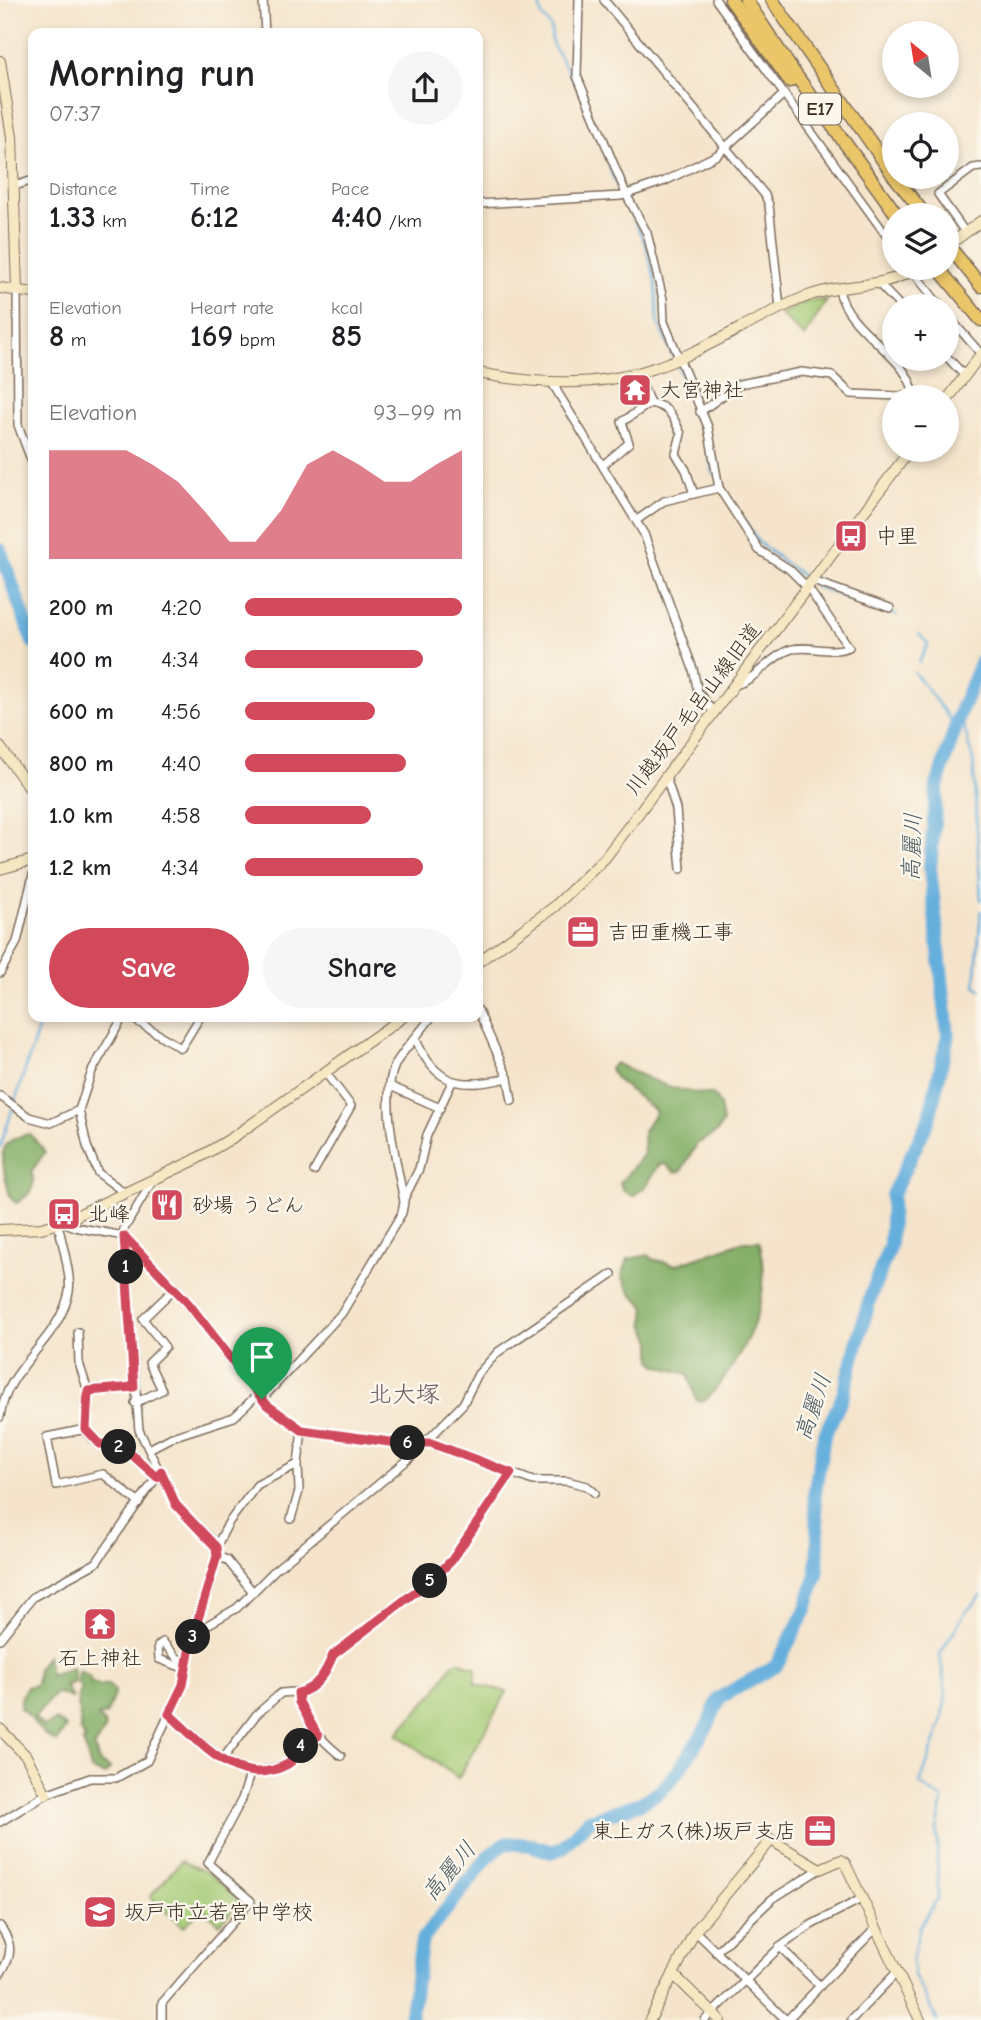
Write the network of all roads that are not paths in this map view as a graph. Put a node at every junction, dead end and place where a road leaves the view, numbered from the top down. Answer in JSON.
{"nodes":[{"id":1,"x":263,"y":0,"type":"edge"},
{"id":2,"x":579,"y":0,"type":"edge"},
{"id":3,"x":604,"y":0,"type":"edge"},
{"id":4,"x":716,"y":0,"type":"edge"},
{"id":5,"x":731,"y":0,"type":"edge"},
{"id":6,"x":747,"y":0,"type":"edge"},
{"id":7,"x":772,"y":0,"type":"edge"},
{"id":8,"x":265,"y":28,"type":"edge"},
{"id":9,"x":0,"y":61,"type":"edge"},
{"id":10,"x":784,"y":94,"type":"junction"},
{"id":11,"x":726,"y":147,"type":"junction"},
{"id":12,"x":847,"y":148,"type":"junction"},
{"id":13,"x":882,"y":157,"type":"edge"},
{"id":14,"x":981,"y":167,"type":"edge"},
{"id":15,"x":28,"y":182,"type":"edge"},
{"id":16,"x":15,"y":186,"type":"junction"},
{"id":17,"x":905,"y":189,"type":"edge"},
{"id":18,"x":624,"y":196,"type":"junction"},
{"id":19,"x":888,"y":203,"type":"edge"},
{"id":20,"x":916,"y":203,"type":"edge"},
{"id":21,"x":942,"y":203,"type":"edge"},
{"id":22,"x":483,"y":204,"type":"edge"},
{"id":23,"x":981,"y":221,"type":"edge"},
{"id":24,"x":882,"y":229,"type":"edge"},
{"id":25,"x":959,"y":236,"type":"edge"},
{"id":26,"x":959,"y":244,"type":"edge"},
{"id":27,"x":890,"y":280,"type":"edge"},
{"id":28,"x":948,"y":280,"type":"edge"},
{"id":29,"x":880,"y":285,"type":"junction"},
{"id":30,"x":981,"y":286,"type":"edge"},
{"id":31,"x":0,"y":288,"type":"edge"},
{"id":32,"x":17,"y":290,"type":"junction"},
{"id":33,"x":839,"y":290,"type":"junction"},
{"id":34,"x":28,"y":292,"type":"edge"},
{"id":35,"x":889,"y":294,"type":"edge"},
{"id":36,"x":780,"y":308,"type":"junction"},
{"id":37,"x":981,"y":320,"type":"edge"},
{"id":38,"x":959,"y":329,"type":"edge"},
{"id":39,"x":981,"y":354,"type":"edge"},
{"id":40,"x":675,"y":359,"type":"junction"},
{"id":41,"x":959,"y":370,"type":"edge"},
{"id":42,"x":637,"y":373,"type":"junction"},
{"id":43,"x":483,"y":374,"type":"edge"},
{"id":44,"x":965,"y":376,"type":"junction"},
{"id":45,"x":552,"y":383,"type":"junction"},
{"id":46,"x":912,"y":385,"type":"edge"},
{"id":47,"x":958,"y":385,"type":"edge"},
{"id":48,"x":882,"y":395,"type":"edge"},
{"id":49,"x":650,"y":403,"type":"junction"},
{"id":50,"x":700,"y":412,"type":"junction"},
{"id":51,"x":28,"y":452,"type":"edge"},
{"id":52,"x":901,"y":462,"type":"edge"},
{"id":53,"x":603,"y":465,"type":"junction"},
{"id":54,"x":718,"y":484,"type":"junction"},
{"id":55,"x":694,"y":494,"type":"junction"},
{"id":56,"x":637,"y":520,"type":"junction"},
{"id":57,"x":810,"y":584,"type":"junction"},
{"id":58,"x":890,"y":608,"type":"dead end"},
{"id":59,"x":734,"y":685,"type":"junction"},
{"id":60,"x":714,"y":713,"type":"junction"},
{"id":61,"x":0,"y":747,"type":"edge"},
{"id":62,"x":666,"y":777,"type":"junction"},
{"id":63,"x":28,"y":786,"type":"edge"},
{"id":64,"x":28,"y":861,"type":"edge"},
{"id":65,"x":1,"y":866,"type":"edge"},
{"id":66,"x":681,"y":869,"type":"dead end"},
{"id":67,"x":28,"y":896,"type":"edge"},
{"id":68,"x":483,"y":958,"type":"edge"},
{"id":69,"x":0,"y":973,"type":"edge"},
{"id":70,"x":483,"y":1021,"type":"edge"},
{"id":71,"x":120,"y":1022,"type":"edge"},
{"id":72,"x":139,"y":1022,"type":"edge"},
{"id":73,"x":197,"y":1022,"type":"edge"},
{"id":74,"x":396,"y":1022,"type":"edge"},
{"id":75,"x":428,"y":1022,"type":"edge"},
{"id":76,"x":416,"y":1040,"type":"junction"},
{"id":77,"x":325,"y":1072,"type":"junction"},
{"id":78,"x":508,"y":1078,"type":"junction"},
{"id":79,"x":452,"y":1082,"type":"junction"},
{"id":80,"x":390,"y":1086,"type":"junction"},
{"id":81,"x":0,"y":1096,"type":"edge"},
{"id":82,"x":512,"y":1101,"type":"dead end"},
{"id":83,"x":440,"y":1108,"type":"junction"},
{"id":84,"x":79,"y":1110,"type":"junction"},
{"id":85,"x":314,"y":1171,"type":"dead end"},
{"id":86,"x":153,"y":1180,"type":"junction"},
{"id":87,"x":125,"y":1193,"type":"junction"},
{"id":88,"x":404,"y":1199,"type":"junction"},
{"id":89,"x":60,"y":1222,"type":"junction"},
{"id":90,"x":0,"y":1230,"type":"edge"},
{"id":91,"x":124,"y":1236,"type":"junction"},
{"id":92,"x":612,"y":1275,"type":"dead end"},
{"id":93,"x":175,"y":1288,"type":"junction"},
{"id":94,"x":78,"y":1332,"type":"dead end"},
{"id":95,"x":134,"y":1387,"type":"junction"},
{"id":96,"x":88,"y":1391,"type":"junction"},
{"id":97,"x":260,"y":1396,"type":"junction"},
{"id":98,"x":135,"y":1404,"type":"junction"},
{"id":99,"x":0,"y":1417,"type":"edge"},
{"id":100,"x":86,"y":1429,"type":"junction"},
{"id":101,"x":302,"y":1430,"type":"junction"},
{"id":102,"x":426,"y":1442,"type":"junction"},
{"id":103,"x":149,"y":1449,"type":"junction"},
{"id":104,"x":298,"y":1464,"type":"junction"},
{"id":105,"x":511,"y":1473,"type":"junction"},
{"id":106,"x":159,"y":1474,"type":"junction"},
{"id":107,"x":595,"y":1493,"type":"dead end"},
{"id":108,"x":139,"y":1503,"type":"junction"},
{"id":109,"x":292,"y":1519,"type":"dead end"},
{"id":110,"x":216,"y":1547,"type":"junction"},
{"id":111,"x":217,"y":1556,"type":"junction"},
{"id":112,"x":253,"y":1592,"type":"junction"},
{"id":113,"x":0,"y":1616,"type":"edge"},
{"id":114,"x":9,"y":1624,"type":"junction"},
{"id":115,"x":195,"y":1632,"type":"junction"},
{"id":116,"x":0,"y":1639,"type":"edge"},
{"id":117,"x":298,"y":1693,"type":"junction"},
{"id":118,"x":169,"y":1714,"type":"junction"},
{"id":119,"x":0,"y":1729,"type":"edge"},
{"id":120,"x":318,"y":1736,"type":"junction"},
{"id":121,"x":341,"y":1756,"type":"dead end"},
{"id":122,"x":222,"y":1760,"type":"junction"},
{"id":123,"x":250,"y":1774,"type":"junction"},
{"id":124,"x":46,"y":1794,"type":"junction"},
{"id":125,"x":0,"y":1822,"type":"edge"},
{"id":126,"x":820,"y":1869,"type":"junction"},
{"id":127,"x":861,"y":1899,"type":"junction"},
{"id":128,"x":0,"y":1926,"type":"edge"},
{"id":129,"x":876,"y":1928,"type":"junction"},
{"id":130,"x":695,"y":1931,"type":"junction"},
{"id":131,"x":780,"y":1947,"type":"junction"},
{"id":132,"x":716,"y":1952,"type":"junction"},
{"id":133,"x":896,"y":1972,"type":"junction"},
{"id":134,"x":0,"y":1974,"type":"edge"},
{"id":135,"x":673,"y":1974,"type":"junction"},
{"id":136,"x":745,"y":1980,"type":"junction"},
{"id":137,"x":821,"y":1986,"type":"junction"},
{"id":138,"x":712,"y":2018,"type":"edge"},
{"id":139,"x":918,"y":2019,"type":"edge"},
{"id":140,"x":162,"y":2020,"type":"edge"},
{"id":141,"x":650,"y":2020,"type":"edge"},
{"id":142,"x":787,"y":2020,"type":"edge"},
{"id":143,"x":851,"y":2020,"type":"edge"}],
"edges":[{"from":1,"to":8,"type":"street"},
{"from":2,"to":18,"type":"street"},
{"from":3,"to":11,"type":"street"},
{"from":4,"to":10,"type":"street"},
{"from":5,"to":12,"type":"highway"},
{"from":6,"to":12,"type":"highway","number":"E17"},
{"from":7,"to":13,"type":"highway","number":"E17"},
{"from":9,"to":16,"type":"street"},
{"from":10,"to":11,"type":"street"},
{"from":10,"to":24,"type":"street"},
{"from":11,"to":18,"type":"street"},
{"from":11,"to":36,"type":"street"},
{"from":12,"to":19,"type":"highway","number":"E17"},
{"from":14,"to":21,"type":"street"},
{"from":15,"to":16,"type":"street"},
{"from":16,"to":32,"type":"street"},
{"from":17,"to":20,"type":"highway","number":"E17"},
{"from":18,"to":22,"type":"street"},
{"from":18,"to":40,"type":"street"},
{"from":23,"to":25,"type":"street"},
{"from":26,"to":30,"type":"highway"},
{"from":27,"to":29,"type":"street"},
{"from":28,"to":37,"type":"highway"},
{"from":29,"to":33,"type":"street"},
{"from":29,"to":35,"type":"street"},
{"from":31,"to":32,"type":"street"},
{"from":32,"to":34,"type":"street"},
{"from":32,"to":51,"type":"street"},
{"from":33,"to":36,"type":"street"},
{"from":33,"to":46,"type":"street"},
{"from":36,"to":40,"type":"street"},
{"from":38,"to":39,"type":"street"},
{"from":39,"to":44,"type":"street"},
{"from":40,"to":42,"type":"street"},
{"from":40,"to":50,"type":"street"},
{"from":41,"to":44,"type":"street"},
{"from":42,"to":45,"type":"street"},
{"from":42,"to":49,"type":"street"},
{"from":43,"to":45,"type":"street"},
{"from":44,"to":47,"type":"street"},
{"from":45,"to":53,"type":"street"},
{"from":48,"to":50,"type":"street"},
{"from":49,"to":53,"type":"street"},
{"from":49,"to":55,"type":"street"},
{"from":50,"to":54,"type":"street"},
{"from":52,"to":57,"type":"street","name":"川越坂戸毛呂山線旧道"},
{"from":53,"to":56,"type":"street"},
{"from":54,"to":55,"type":"street"},
{"from":54,"to":57,"type":"street"},
{"from":55,"to":56,"type":"street"},
{"from":56,"to":60,"type":"street"},
{"from":57,"to":58,"type":"street"},
{"from":57,"to":59,"type":"street","name":"川越坂戸毛呂山線旧道"},
{"from":57,"to":59,"type":"street"},
{"from":59,"to":60,"type":"street","name":"川越坂戸毛呂山線旧道"},
{"from":60,"to":62,"type":"street","name":"川越坂戸毛呂山線旧道"},
{"from":61,"to":63,"type":"street"},
{"from":62,"to":66,"type":"street"},
{"from":62,"to":68,"type":"street","name":"川越坂戸毛呂山線旧道"},
{"from":64,"to":65,"type":"street"},
{"from":67,"to":69,"type":"street"},
{"from":70,"to":78,"type":"street"},
{"from":71,"to":84,"type":"street"},
{"from":72,"to":73,"type":"street"},
{"from":74,"to":77,"type":"street"},
{"from":75,"to":76,"type":"street"},
{"from":76,"to":79,"type":"street"},
{"from":76,"to":80,"type":"street"},
{"from":77,"to":85,"type":"street"},
{"from":77,"to":86,"type":"street"},
{"from":78,"to":79,"type":"street"},
{"from":78,"to":82,"type":"street"},
{"from":79,"to":83,"type":"street"},
{"from":80,"to":83,"type":"street"},
{"from":80,"to":88,"type":"street"},
{"from":81,"to":84,"type":"street"},
{"from":83,"to":88,"type":"street"},
{"from":84,"to":87,"type":"street"},
{"from":86,"to":87,"type":"street"},
{"from":86,"to":91,"type":"street"},
{"from":87,"to":89,"type":"street"},
{"from":88,"to":97,"type":"street"},
{"from":89,"to":90,"type":"street"},
{"from":89,"to":91,"type":"street"},
{"from":89,"to":99,"type":"street"},
{"from":91,"to":93,"type":"street"},
{"from":91,"to":95,"type":"street"},
{"from":92,"to":102,"type":"street"},
{"from":93,"to":97,"type":"street"},
{"from":93,"to":98,"type":"street"},
{"from":94,"to":96,"type":"street"},
{"from":95,"to":96,"type":"street"},
{"from":95,"to":98,"type":"street"},
{"from":96,"to":100,"type":"street"},
{"from":97,"to":101,"type":"street"},
{"from":97,"to":103,"type":"street"},
{"from":98,"to":103,"type":"street"},
{"from":100,"to":106,"type":"street"},
{"from":100,"to":108,"type":"street"},
{"from":101,"to":102,"type":"street"},
{"from":101,"to":104,"type":"street"},
{"from":102,"to":105,"type":"street"},
{"from":102,"to":112,"type":"street"},
{"from":103,"to":106,"type":"street"},
{"from":104,"to":109,"type":"street"},
{"from":104,"to":110,"type":"street"},
{"from":105,"to":107,"type":"street"},
{"from":105,"to":117,"type":"street"},
{"from":106,"to":108,"type":"street"},
{"from":106,"to":110,"type":"street"},
{"from":108,"to":114,"type":"street"},
{"from":110,"to":111,"type":"street"},
{"from":111,"to":112,"type":"street"},
{"from":111,"to":115,"type":"street"},
{"from":112,"to":115,"type":"street"},
{"from":113,"to":114,"type":"street"},
{"from":114,"to":116,"type":"street"},
{"from":115,"to":118,"type":"street"},
{"from":117,"to":120,"type":"street"},
{"from":117,"to":122,"type":"street"},
{"from":118,"to":122,"type":"street"},
{"from":118,"to":124,"type":"street"},
{"from":119,"to":124,"type":"street"},
{"from":120,"to":121,"type":"street"},
{"from":120,"to":123,"type":"street"},
{"from":122,"to":123,"type":"street"},
{"from":123,"to":140,"type":"street"},
{"from":124,"to":125,"type":"street"},
{"from":126,"to":127,"type":"street"},
{"from":126,"to":130,"type":"street"},
{"from":126,"to":132,"type":"street"},
{"from":127,"to":129,"type":"street"},
{"from":127,"to":131,"type":"street"},
{"from":128,"to":134,"type":"street"},
{"from":129,"to":133,"type":"street"},
{"from":129,"to":137,"type":"street"},
{"from":130,"to":132,"type":"street"},
{"from":130,"to":135,"type":"street"},
{"from":131,"to":136,"type":"street"},
{"from":131,"to":137,"type":"street"},
{"from":132,"to":136,"type":"street"},
{"from":133,"to":139,"type":"street"},
{"from":133,"to":143,"type":"street"},
{"from":135,"to":138,"type":"street"},
{"from":135,"to":141,"type":"street"},
{"from":136,"to":138,"type":"street"},
{"from":136,"to":142,"type":"street"},
{"from":137,"to":142,"type":"street"}]}
